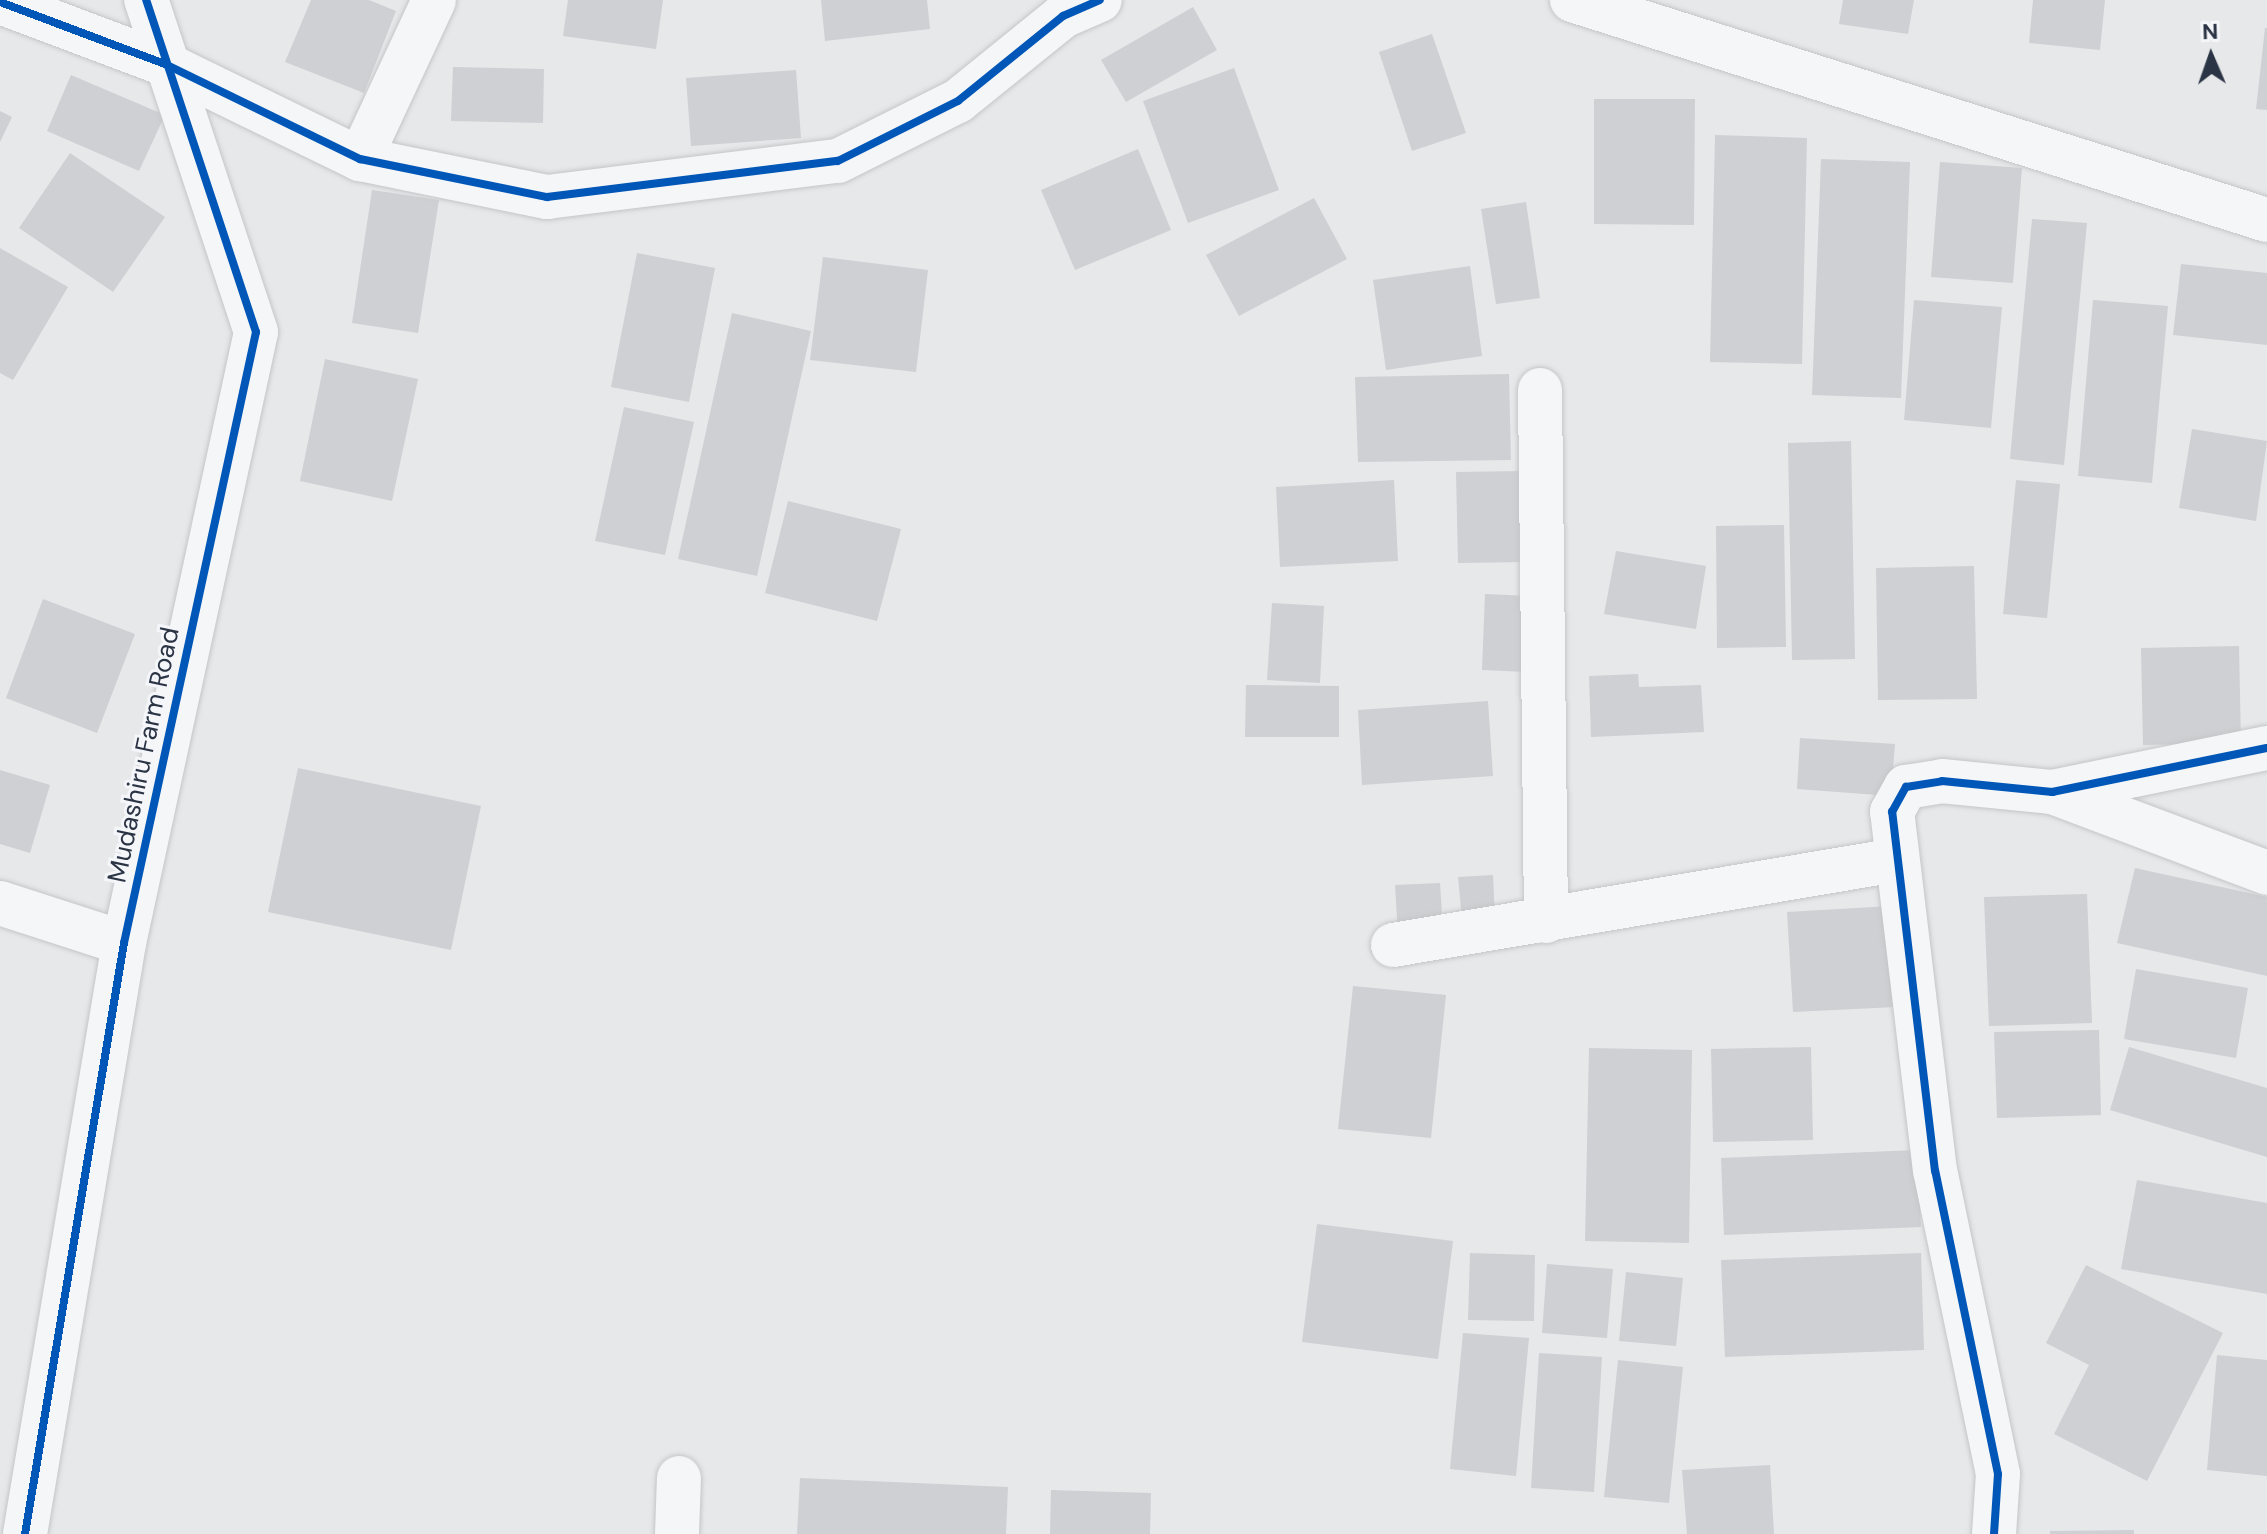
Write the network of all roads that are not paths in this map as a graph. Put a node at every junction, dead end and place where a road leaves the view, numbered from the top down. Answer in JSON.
{"nodes":[{"id":1,"x":146,"y":0,"type":"edge"},
{"id":2,"x":434,"y":0,"type":"edge"},
{"id":3,"x":1100,"y":0,"type":"edge"},
{"id":4,"x":1572,"y":0,"type":"edge"},
{"id":5,"x":0,"y":2,"type":"edge"},
{"id":6,"x":165,"y":64,"type":"junction"},
{"id":7,"x":360,"y":159,"type":"junction"},
{"id":8,"x":2267,"y":220,"type":"edge"},
{"id":9,"x":1540,"y":390,"type":"dead end"},
{"id":10,"x":2267,"y":748,"type":"edge"},
{"id":11,"x":2052,"y":792,"type":"junction"},
{"id":12,"x":1896,"y":860,"type":"junction"},
{"id":13,"x":2267,"y":873,"type":"edge"},
{"id":14,"x":0,"y":903,"type":"edge"},
{"id":15,"x":1546,"y":921,"type":"junction"},
{"id":16,"x":124,"y":943,"type":"junction"},
{"id":17,"x":1393,"y":945,"type":"dead end"},
{"id":18,"x":679,"y":1478,"type":"dead end"},
{"id":19,"x":25,"y":1534,"type":"edge"},
{"id":20,"x":677,"y":1534,"type":"edge"},
{"id":21,"x":1994,"y":1534,"type":"edge"}],
"edges":[{"from":1,"to":6,"type":"street","name":"Mudashiru Farm Road"},
{"from":2,"to":7,"type":"street"},
{"from":3,"to":7,"type":"street"},
{"from":4,"to":8,"type":"street"},
{"from":5,"to":6,"type":"street"},
{"from":6,"to":7,"type":"street"},
{"from":6,"to":16,"type":"street","name":"Mudashiru Farm Road"},
{"from":9,"to":15,"type":"street"},
{"from":10,"to":11,"type":"street"},
{"from":11,"to":12,"type":"street"},
{"from":11,"to":13,"type":"street"},
{"from":12,"to":15,"type":"street"},
{"from":12,"to":21,"type":"street"},
{"from":14,"to":16,"type":"street"},
{"from":15,"to":17,"type":"street"},
{"from":16,"to":19,"type":"street","name":"Mudashiru Farm Road"},
{"from":18,"to":20,"type":"street"}]}
